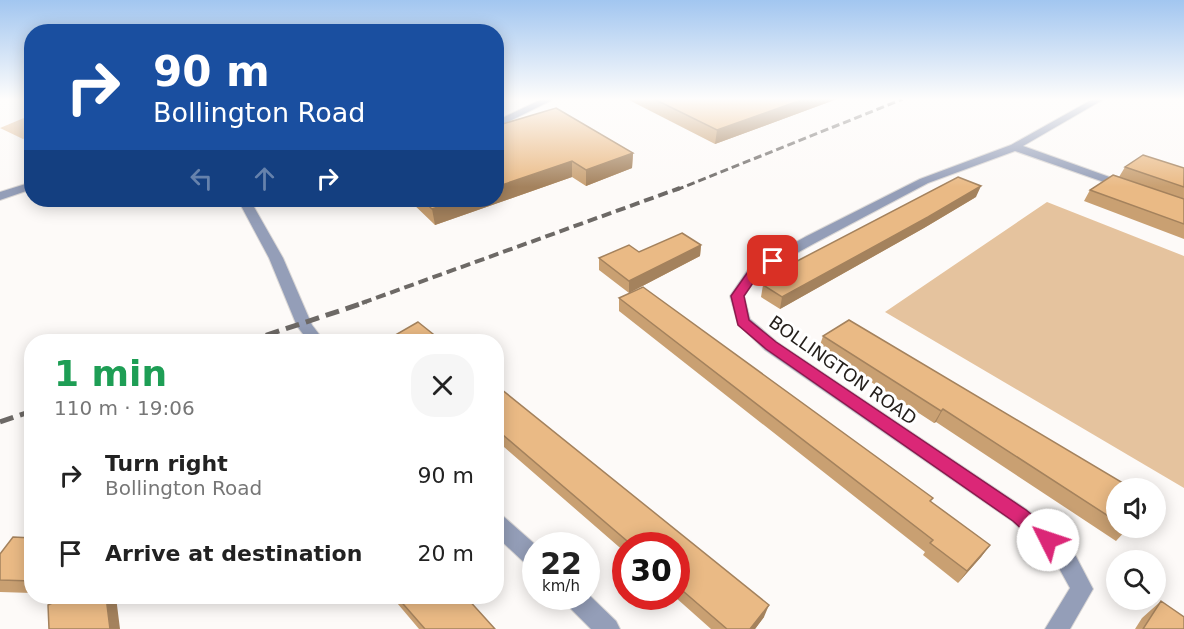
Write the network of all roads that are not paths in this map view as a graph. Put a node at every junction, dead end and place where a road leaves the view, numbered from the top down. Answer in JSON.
{"nodes":[{"id":1,"x":1048,"y":128,"type":"edge"},
{"id":2,"x":1015,"y":147,"type":"junction"},
{"id":3,"x":24,"y":188,"type":"edge"},
{"id":4,"x":1139,"y":191,"type":"edge"},
{"id":5,"x":0,"y":196,"type":"edge"},
{"id":6,"x":248,"y":207,"type":"edge"},
{"id":7,"x":310,"y":334,"type":"edge"},
{"id":8,"x":504,"y":529,"type":"edge"},
{"id":9,"x":522,"y":546,"type":"edge"},
{"id":10,"x":589,"y":610,"type":"edge"},
{"id":11,"x":609,"y":629,"type":"edge"},
{"id":12,"x":1057,"y":629,"type":"edge"}],
"edges":[{"from":1,"to":2,"type":"street","name":"BOLLINGTON ROAD"},
{"from":2,"to":4,"type":"street"},
{"from":2,"to":12,"type":"street","name":"BOLLINGTON ROAD"},
{"from":3,"to":5,"type":"street"},
{"from":6,"to":7,"type":"street"},
{"from":8,"to":9,"type":"street"},
{"from":10,"to":11,"type":"street"}]}
